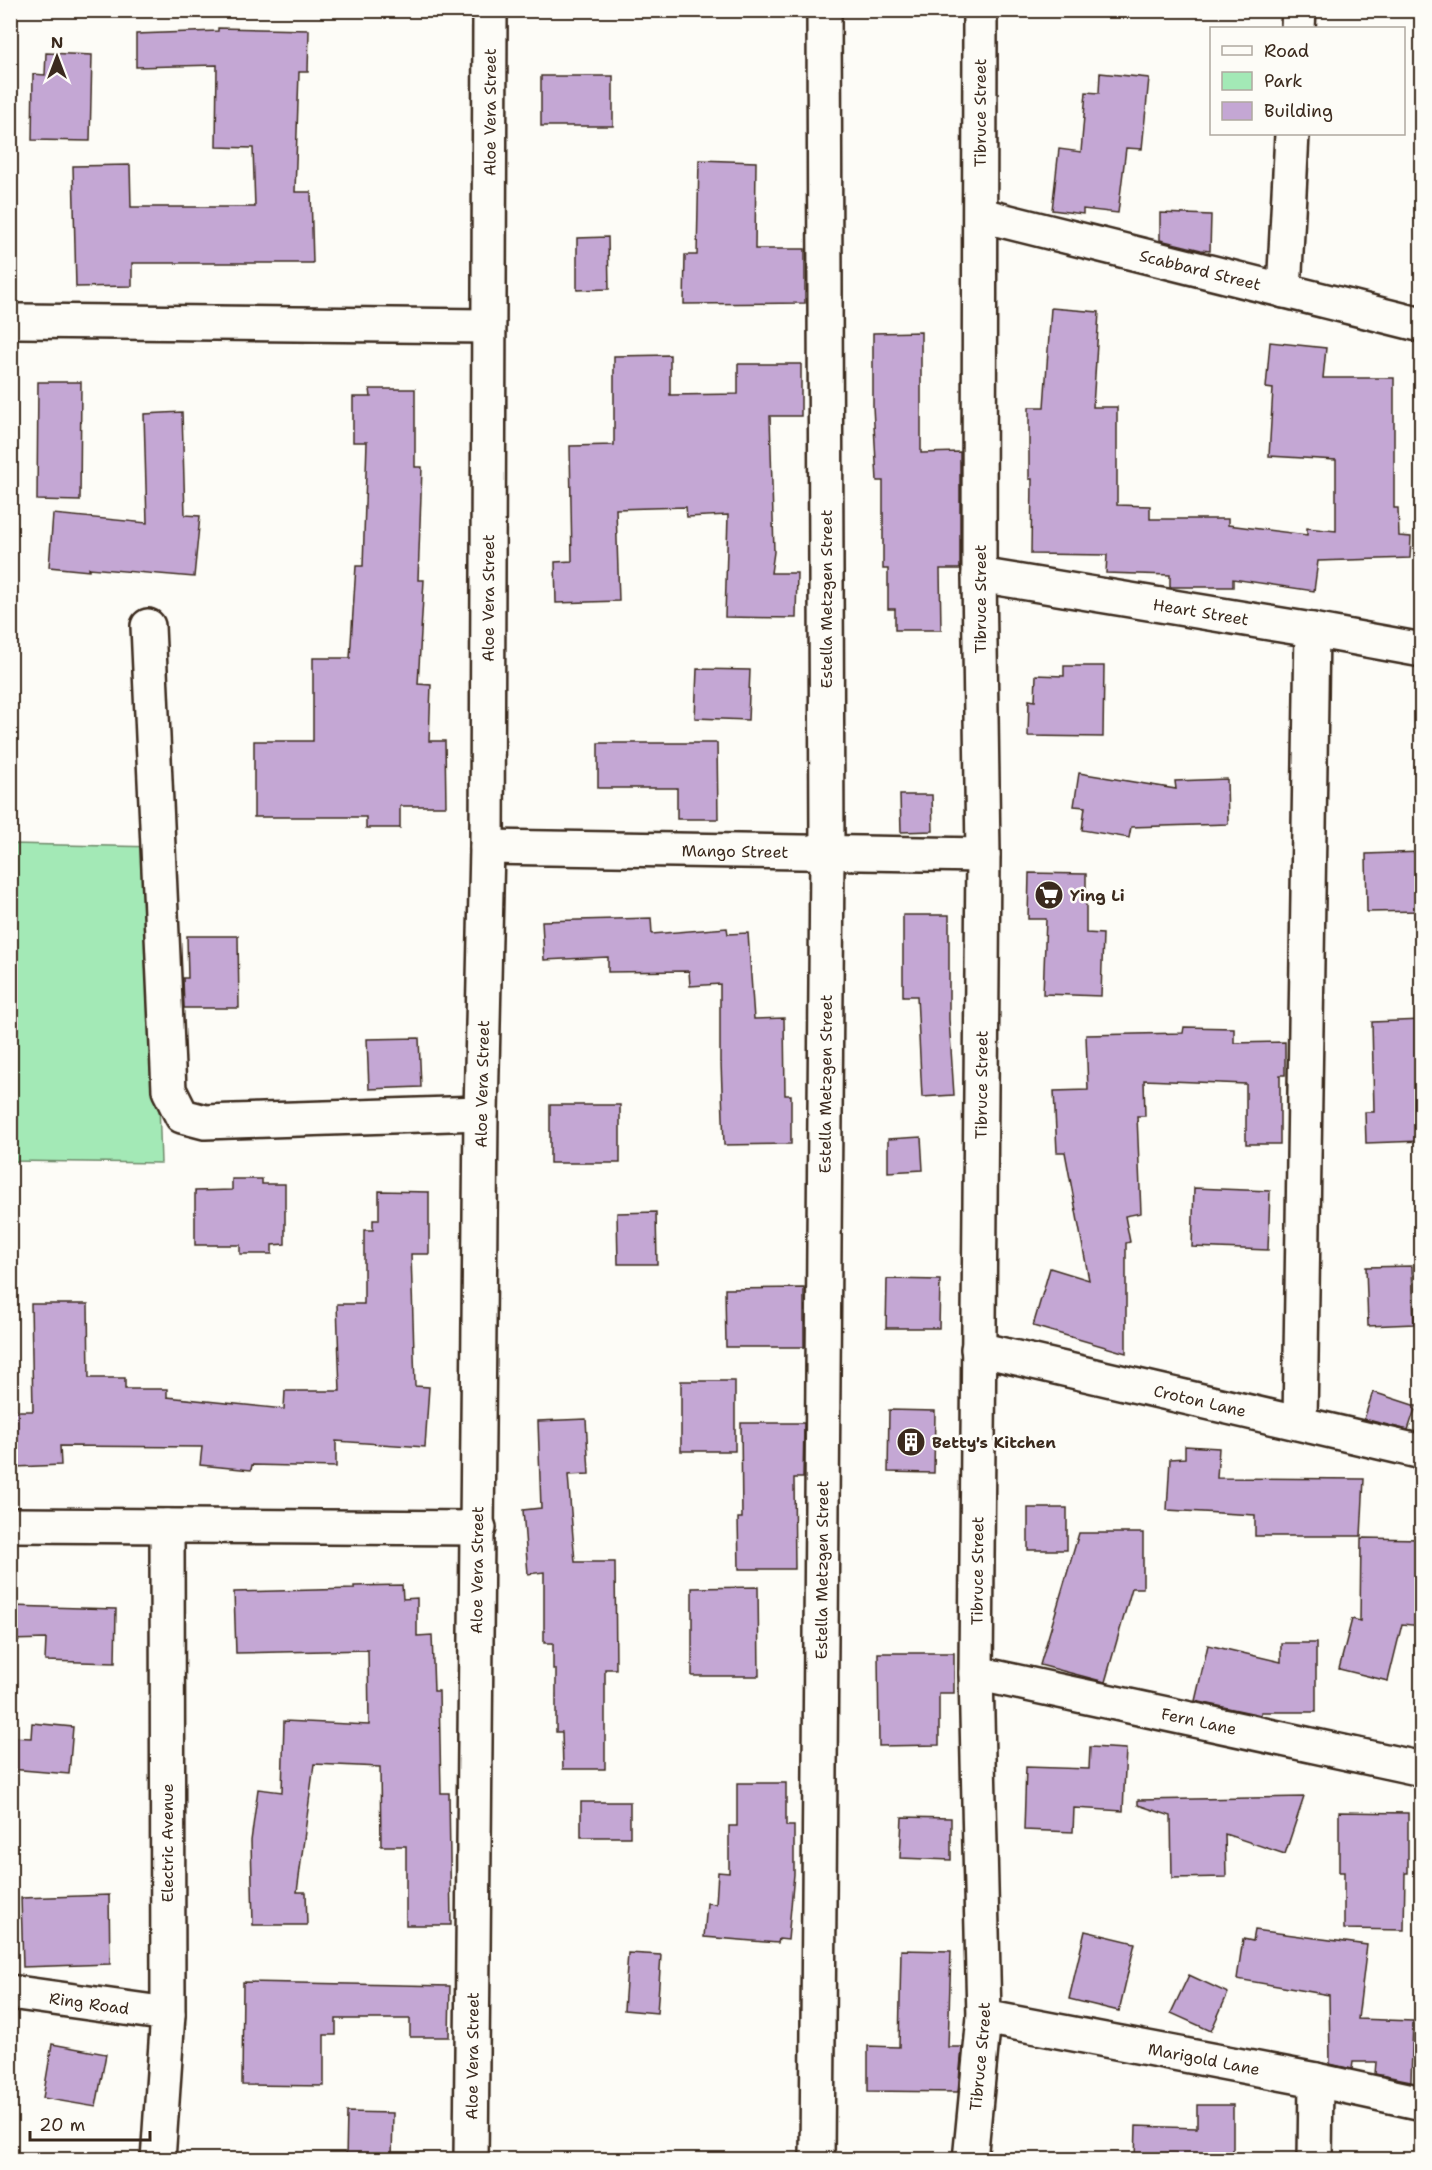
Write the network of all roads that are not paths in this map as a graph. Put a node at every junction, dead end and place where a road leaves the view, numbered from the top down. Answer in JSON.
{"nodes":[{"id":1,"x":490,"y":10,"type":"edge"},
{"id":2,"x":824,"y":10,"type":"edge"},
{"id":3,"x":980,"y":10,"type":"edge"},
{"id":4,"x":1299,"y":10,"type":"edge"},
{"id":5,"x":1298,"y":27,"type":"edge"},
{"id":6,"x":1292,"y":135,"type":"edge"},
{"id":7,"x":981,"y":216,"type":"junction"},
{"id":8,"x":1284,"y":291,"type":"junction"},
{"id":9,"x":20,"y":321,"type":"dead end"},
{"id":10,"x":1422,"y":325,"type":"edge"},
{"id":11,"x":488,"y":326,"type":"junction"},
{"id":12,"x":979,"y":575,"type":"junction"},
{"id":13,"x":148,"y":626,"type":"dead end"},
{"id":14,"x":1312,"y":630,"type":"junction"},
{"id":15,"x":1422,"y":650,"type":"edge"},
{"id":16,"x":487,"y":847,"type":"junction"},
{"id":17,"x":827,"y":853,"type":"junction"},
{"id":18,"x":983,"y":855,"type":"junction"},
{"id":19,"x":481,"y":1113,"type":"junction"},
{"id":20,"x":978,"y":1349,"type":"junction"},
{"id":21,"x":1300,"y":1423,"type":"junction"},
{"id":22,"x":1422,"y":1452,"type":"edge"},
{"id":23,"x":10,"y":1525,"type":"edge"},
{"id":24,"x":167,"y":1526,"type":"junction"},
{"id":25,"x":478,"y":1528,"type":"junction"},
{"id":26,"x":976,"y":1673,"type":"junction"},
{"id":27,"x":1422,"y":1769,"type":"edge"},
{"id":28,"x":10,"y":1992,"type":"edge"},
{"id":29,"x":168,"y":2014,"type":"junction"},
{"id":30,"x":984,"y":2016,"type":"junction"},
{"id":31,"x":1316,"y":2080,"type":"junction"},
{"id":32,"x":1422,"y":2103,"type":"edge"},
{"id":33,"x":158,"y":2160,"type":"edge"},
{"id":34,"x":471,"y":2160,"type":"edge"},
{"id":35,"x":817,"y":2160,"type":"edge"},
{"id":36,"x":970,"y":2160,"type":"edge"},
{"id":37,"x":1315,"y":2160,"type":"edge"}],
"edges":[{"from":1,"to":11,"type":"street","name":"Aloe Vera Street"},
{"from":2,"to":17,"type":"street","name":"Estella Metzgen Street"},
{"from":3,"to":7,"type":"street","name":"Tibruce Street"},
{"from":4,"to":5,"type":"street"},
{"from":6,"to":8,"type":"street"},
{"from":7,"to":8,"type":"street","name":"Scabbard Street"},
{"from":7,"to":12,"type":"street","name":"Tibruce Street"},
{"from":8,"to":10,"type":"street","name":"Scabbard Street"},
{"from":9,"to":11,"type":"street"},
{"from":11,"to":16,"type":"street","name":"Aloe Vera Street"},
{"from":12,"to":14,"type":"street","name":"Heart Street"},
{"from":12,"to":18,"type":"street","name":"Tibruce Street"},
{"from":13,"to":19,"type":"street"},
{"from":14,"to":15,"type":"street","name":"Heart Street"},
{"from":14,"to":21,"type":"street"},
{"from":16,"to":17,"type":"street","name":"Mango Street"},
{"from":16,"to":19,"type":"street","name":"Aloe Vera Street"},
{"from":17,"to":18,"type":"street","name":"Mango Street"},
{"from":17,"to":35,"type":"street","name":"Estella Metzgen Street"},
{"from":18,"to":20,"type":"street","name":"Tibruce Street"},
{"from":19,"to":25,"type":"street","name":"Aloe Vera Street"},
{"from":20,"to":21,"type":"street","name":"Croton Lane"},
{"from":20,"to":26,"type":"street","name":"Tibruce Street"},
{"from":21,"to":22,"type":"street","name":"Croton Lane"},
{"from":23,"to":24,"type":"street"},
{"from":24,"to":25,"type":"street"},
{"from":24,"to":29,"type":"street","name":"Electric Avenue"},
{"from":25,"to":34,"type":"street","name":"Aloe Vera Street"},
{"from":26,"to":27,"type":"street","name":"Fern Lane"},
{"from":26,"to":30,"type":"street","name":"Tibruce Street"},
{"from":28,"to":29,"type":"street","name":"Ring Road"},
{"from":29,"to":33,"type":"street","name":"Electric Avenue"},
{"from":30,"to":31,"type":"street","name":"Marigold Lane"},
{"from":30,"to":36,"type":"street","name":"Tibruce Street"},
{"from":31,"to":32,"type":"street","name":"Marigold Lane"},
{"from":31,"to":37,"type":"street"}]}
